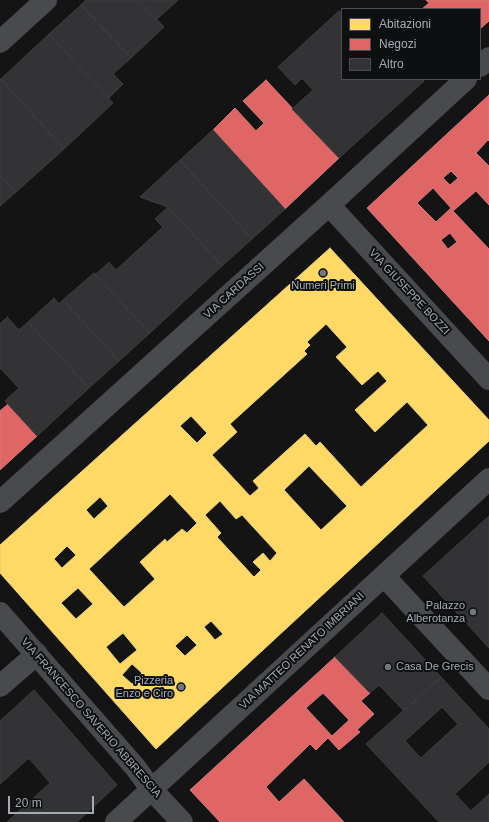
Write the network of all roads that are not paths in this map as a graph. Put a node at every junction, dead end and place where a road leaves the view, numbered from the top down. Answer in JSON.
{"nodes":[{"id":1,"x":46,"y":0,"type":"edge"},
{"id":2,"x":0,"y":42,"type":"edge"},
{"id":3,"x":489,"y":58,"type":"edge"},
{"id":4,"x":481,"y":65,"type":"edge"},
{"id":5,"x":465,"y":80,"type":"edge"},
{"id":6,"x":329,"y":205,"type":"junction"},
{"id":7,"x":489,"y":379,"type":"edge"},
{"id":8,"x":489,"y":479,"type":"edge"},
{"id":9,"x":0,"y":502,"type":"edge"},
{"id":10,"x":384,"y":576,"type":"junction"},
{"id":11,"x":0,"y":613,"type":"edge"},
{"id":12,"x":37,"y":654,"type":"junction"},
{"id":13,"x":0,"y":686,"type":"edge"},
{"id":14,"x":489,"y":689,"type":"edge"},
{"id":15,"x":152,"y":790,"type":"junction"},
{"id":16,"x":116,"y":822,"type":"edge"},
{"id":17,"x":182,"y":822,"type":"edge"}],
"edges":[{"from":1,"to":2,"type":"street"},
{"from":3,"to":4,"type":"street"},
{"from":5,"to":6,"type":"street","name":"VIA CARDASSI"},
{"from":6,"to":7,"type":"street","name":"VIA GIUSEPPE BOZZI"},
{"from":6,"to":9,"type":"street","name":"VIA CARDASSI"},
{"from":8,"to":10,"type":"street","name":"VIA MATTEO RENATO IMBRIANI"},
{"from":10,"to":14,"type":"street"},
{"from":10,"to":15,"type":"street","name":"VIA MATTEO RENATO IMBRIANI"},
{"from":11,"to":12,"type":"street","name":"VIA FRANCESCO SAVERIO ABBRESCIA"},
{"from":12,"to":13,"type":"street"},
{"from":12,"to":15,"type":"street","name":"VIA FRANCESCO SAVERIO ABBRESCIA"},
{"from":15,"to":16,"type":"street","name":"VIA MATTEO RENATO IMBRIANI"},
{"from":15,"to":17,"type":"street","name":"VIA FRANCESCO SAVERIO ABBRESCIA"}]}
